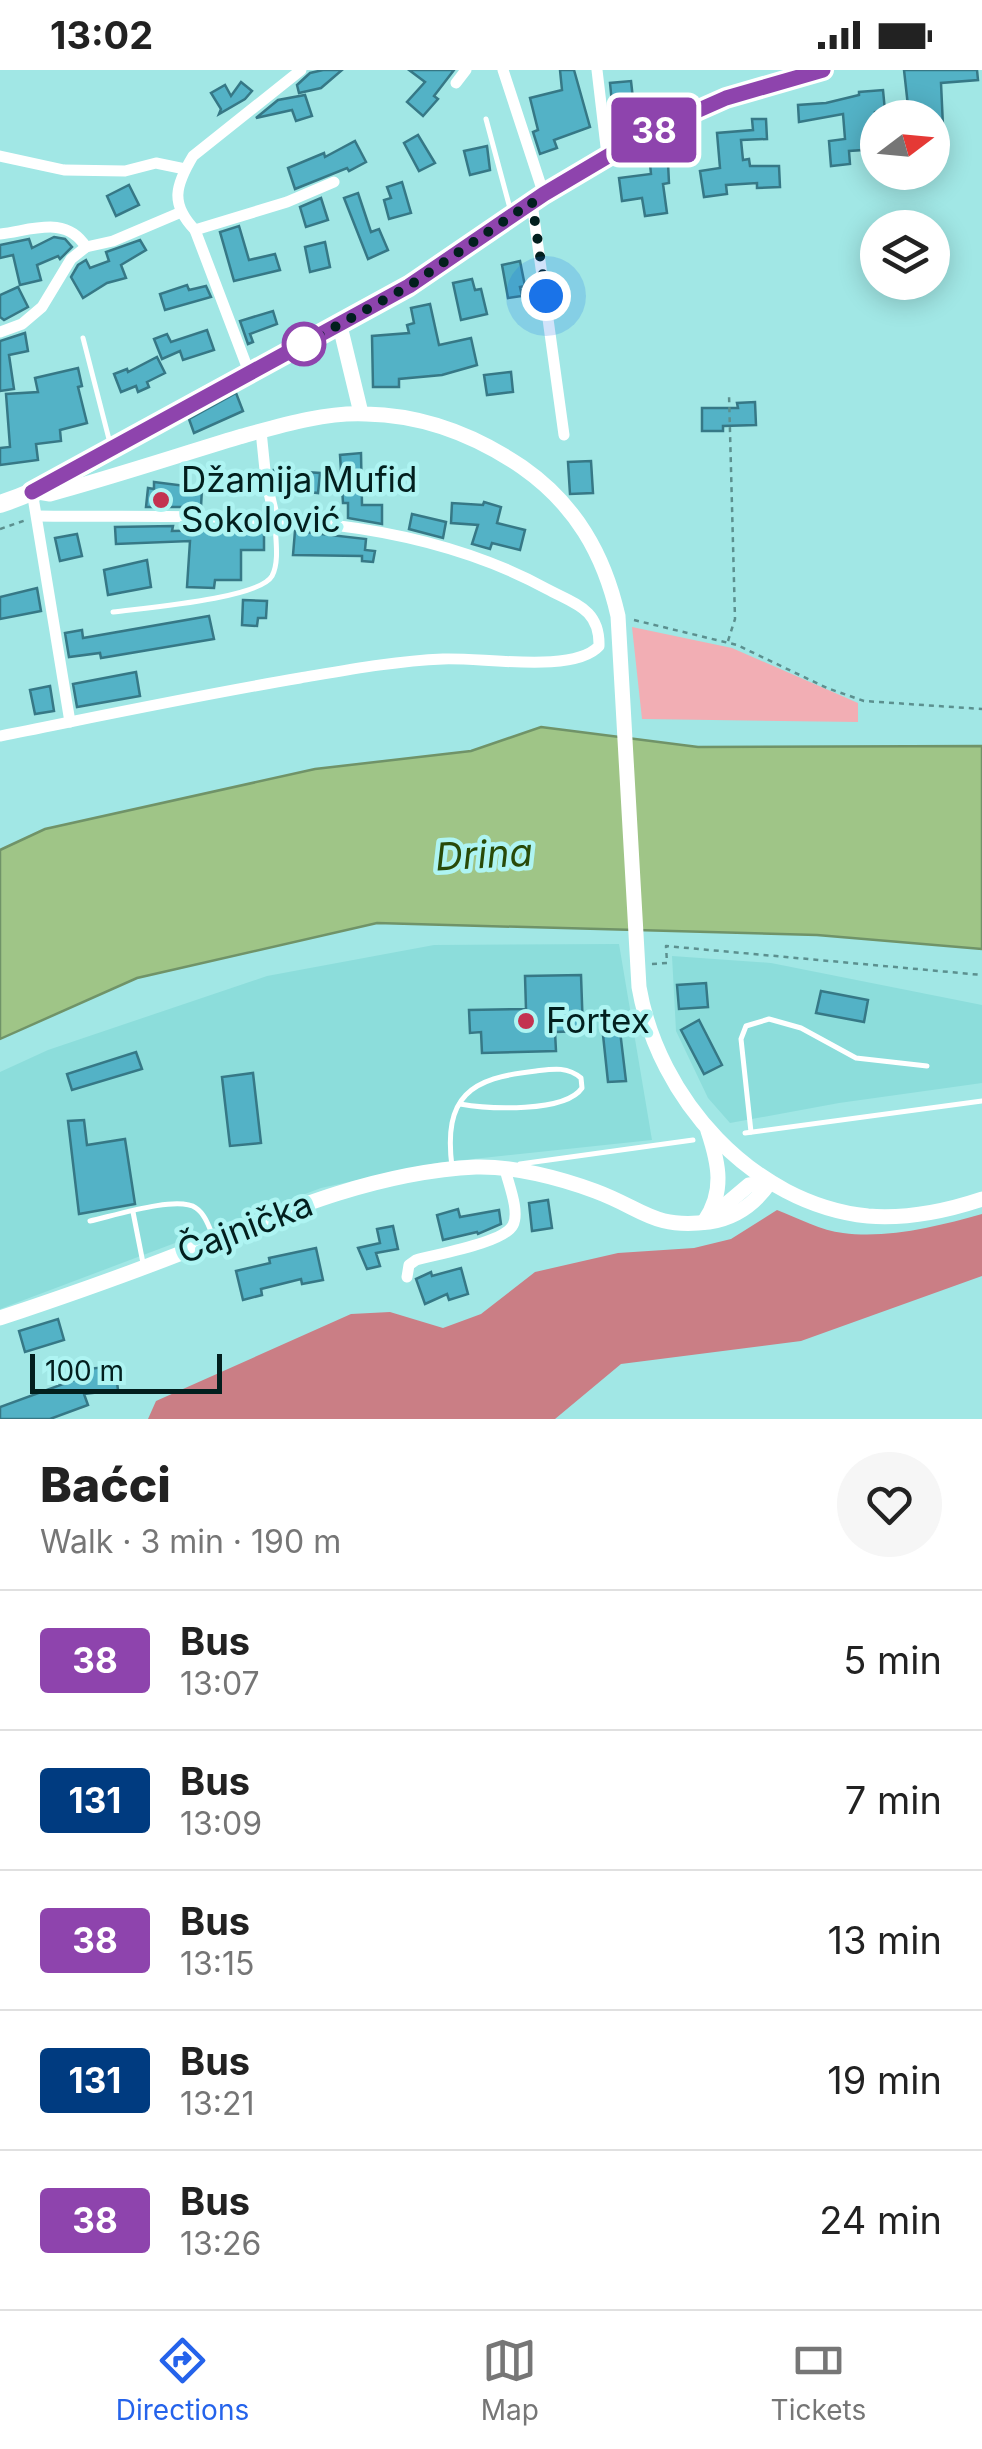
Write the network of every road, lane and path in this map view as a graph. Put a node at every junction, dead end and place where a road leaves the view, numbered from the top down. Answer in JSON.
{"nodes":[{"id":1,"x":301,"y":70,"type":"edge"},
{"id":2,"x":466,"y":70,"type":"edge"},
{"id":3,"x":503,"y":70,"type":"edge"},
{"id":4,"x":597,"y":70,"type":"edge"},
{"id":5,"x":823,"y":70,"type":"edge"},
{"id":6,"x":456,"y":83,"type":"dead end"},
{"id":7,"x":486,"y":119,"type":"dead end"},
{"id":8,"x":607,"y":155,"type":"junction"},
{"id":9,"x":0,"y":156,"type":"edge"},
{"id":10,"x":185,"y":169,"type":"junction"},
{"id":11,"x":334,"y":182,"type":"dead end"},
{"id":12,"x":538,"y":198,"type":"junction"},
{"id":13,"x":179,"y":213,"type":"junction"},
{"id":14,"x":512,"y":215,"type":"junction"},
{"id":15,"x":194,"y":230,"type":"junction"},
{"id":16,"x":0,"y":234,"type":"edge"},
{"id":17,"x":86,"y":247,"type":"junction"},
{"id":18,"x":340,"y":326,"type":"junction"},
{"id":19,"x":0,"y":332,"type":"edge"},
{"id":20,"x":83,"y":338,"type":"dead end"},
{"id":21,"x":249,"y":372,"type":"junction"},
{"id":22,"x":729,"y":394,"type":"dead end"},
{"id":23,"x":361,"y":413,"type":"junction"},
{"id":24,"x":262,"y":431,"type":"junction"},
{"id":25,"x":564,"y":434,"type":"dead end"},
{"id":26,"x":112,"y":450,"type":"junction"},
{"id":27,"x":32,"y":492,"type":"junction"},
{"id":28,"x":0,"y":504,"type":"edge"},
{"id":29,"x":37,"y":516,"type":"junction"},
{"id":30,"x":275,"y":519,"type":"junction"},
{"id":31,"x":0,"y":529,"type":"edge"},
{"id":32,"x":112,"y":612,"type":"dead end"},
{"id":33,"x":618,"y":616,"type":"junction"},
{"id":34,"x":728,"y":641,"type":"junction"},
{"id":35,"x":982,"y":708,"type":"edge"},
{"id":36,"x":70,"y":722,"type":"junction"},
{"id":37,"x":0,"y":736,"type":"edge"},
{"id":38,"x":637,"y":958,"type":"junction"},
{"id":39,"x":982,"y":975,"type":"edge"},
{"id":40,"x":927,"y":1066,"type":"dead end"},
{"id":41,"x":982,"y":1101,"type":"edge"},
{"id":42,"x":460,"y":1104,"type":"junction"},
{"id":43,"x":706,"y":1124,"type":"junction"},
{"id":44,"x":693,"y":1140,"type":"dead end"},
{"id":45,"x":501,"y":1168,"type":"junction"},
{"id":46,"x":452,"y":1170,"type":"junction"},
{"id":47,"x":770,"y":1182,"type":"junction"},
{"id":48,"x":982,"y":1199,"type":"edge"},
{"id":49,"x":133,"y":1212,"type":"junction"},
{"id":50,"x":90,"y":1221,"type":"dead end"},
{"id":51,"x":704,"y":1222,"type":"junction"},
{"id":52,"x":215,"y":1239,"type":"junction"},
{"id":53,"x":144,"y":1267,"type":"junction"},
{"id":54,"x":407,"y":1277,"type":"dead end"},
{"id":55,"x":0,"y":1318,"type":"edge"}],
"edges":[{"from":1,"to":10,"type":"street"},
{"from":2,"to":6,"type":"street"},
{"from":3,"to":12,"type":"street"},
{"from":4,"to":8,"type":"street"},
{"from":5,"to":8,"type":"main road"},
{"from":7,"to":14,"type":"lane"},
{"from":8,"to":12,"type":"main road"},
{"from":9,"to":10,"type":"street"},
{"from":10,"to":13,"type":"street"},
{"from":11,"to":15,"type":"street"},
{"from":12,"to":14,"type":"main road"},
{"from":12,"to":25,"type":"street"},
{"from":13,"to":15,"type":"street"},
{"from":13,"to":17,"type":"street"},
{"from":14,"to":18,"type":"main road"},
{"from":15,"to":21,"type":"street"},
{"from":16,"to":17,"type":"street"},
{"from":17,"to":19,"type":"street"},
{"from":18,"to":21,"type":"main road"},
{"from":18,"to":23,"type":"main road"},
{"from":20,"to":26,"type":"lane"},
{"from":21,"to":26,"type":"main road"},
{"from":22,"to":34,"type":"path"},
{"from":23,"to":24,"type":"main road"},
{"from":23,"to":33,"type":"main road"},
{"from":24,"to":27,"type":"main road"},
{"from":24,"to":30,"type":"street"},
{"from":26,"to":27,"type":"main road"},
{"from":27,"to":28,"type":"main road"},
{"from":27,"to":29,"type":"street"},
{"from":29,"to":30,"type":"street"},
{"from":29,"to":31,"type":"path"},
{"from":29,"to":36,"type":"street"},
{"from":30,"to":32,"type":"lane"},
{"from":30,"to":36,"type":"street"},
{"from":33,"to":34,"type":"path"},
{"from":33,"to":38,"type":"main road"},
{"from":34,"to":35,"type":"path"},
{"from":36,"to":37,"type":"street"},
{"from":38,"to":39,"type":"path"},
{"from":38,"to":43,"type":"main road"},
{"from":40,"to":41,"type":"lane"},
{"from":42,"to":42,"type":"lane"},
{"from":42,"to":46,"type":"lane"},
{"from":43,"to":47,"type":"main road"},
{"from":43,"to":51,"type":"main road"},
{"from":44,"to":45,"type":"lane","name":"Čajnička"},
{"from":45,"to":46,"type":"main road","name":"Čajnička"},
{"from":45,"to":51,"type":"main road","name":"Čajnička"},
{"from":45,"to":54,"type":"street"},
{"from":46,"to":52,"type":"main road","name":"Čajnička"},
{"from":47,"to":48,"type":"main road"},
{"from":47,"to":51,"type":"main road"},
{"from":49,"to":50,"type":"lane"},
{"from":49,"to":52,"type":"lane"},
{"from":49,"to":53,"type":"lane"},
{"from":52,"to":53,"type":"main road","name":"Čajnička"},
{"from":53,"to":55,"type":"main road","name":"Čajnička"}]}
